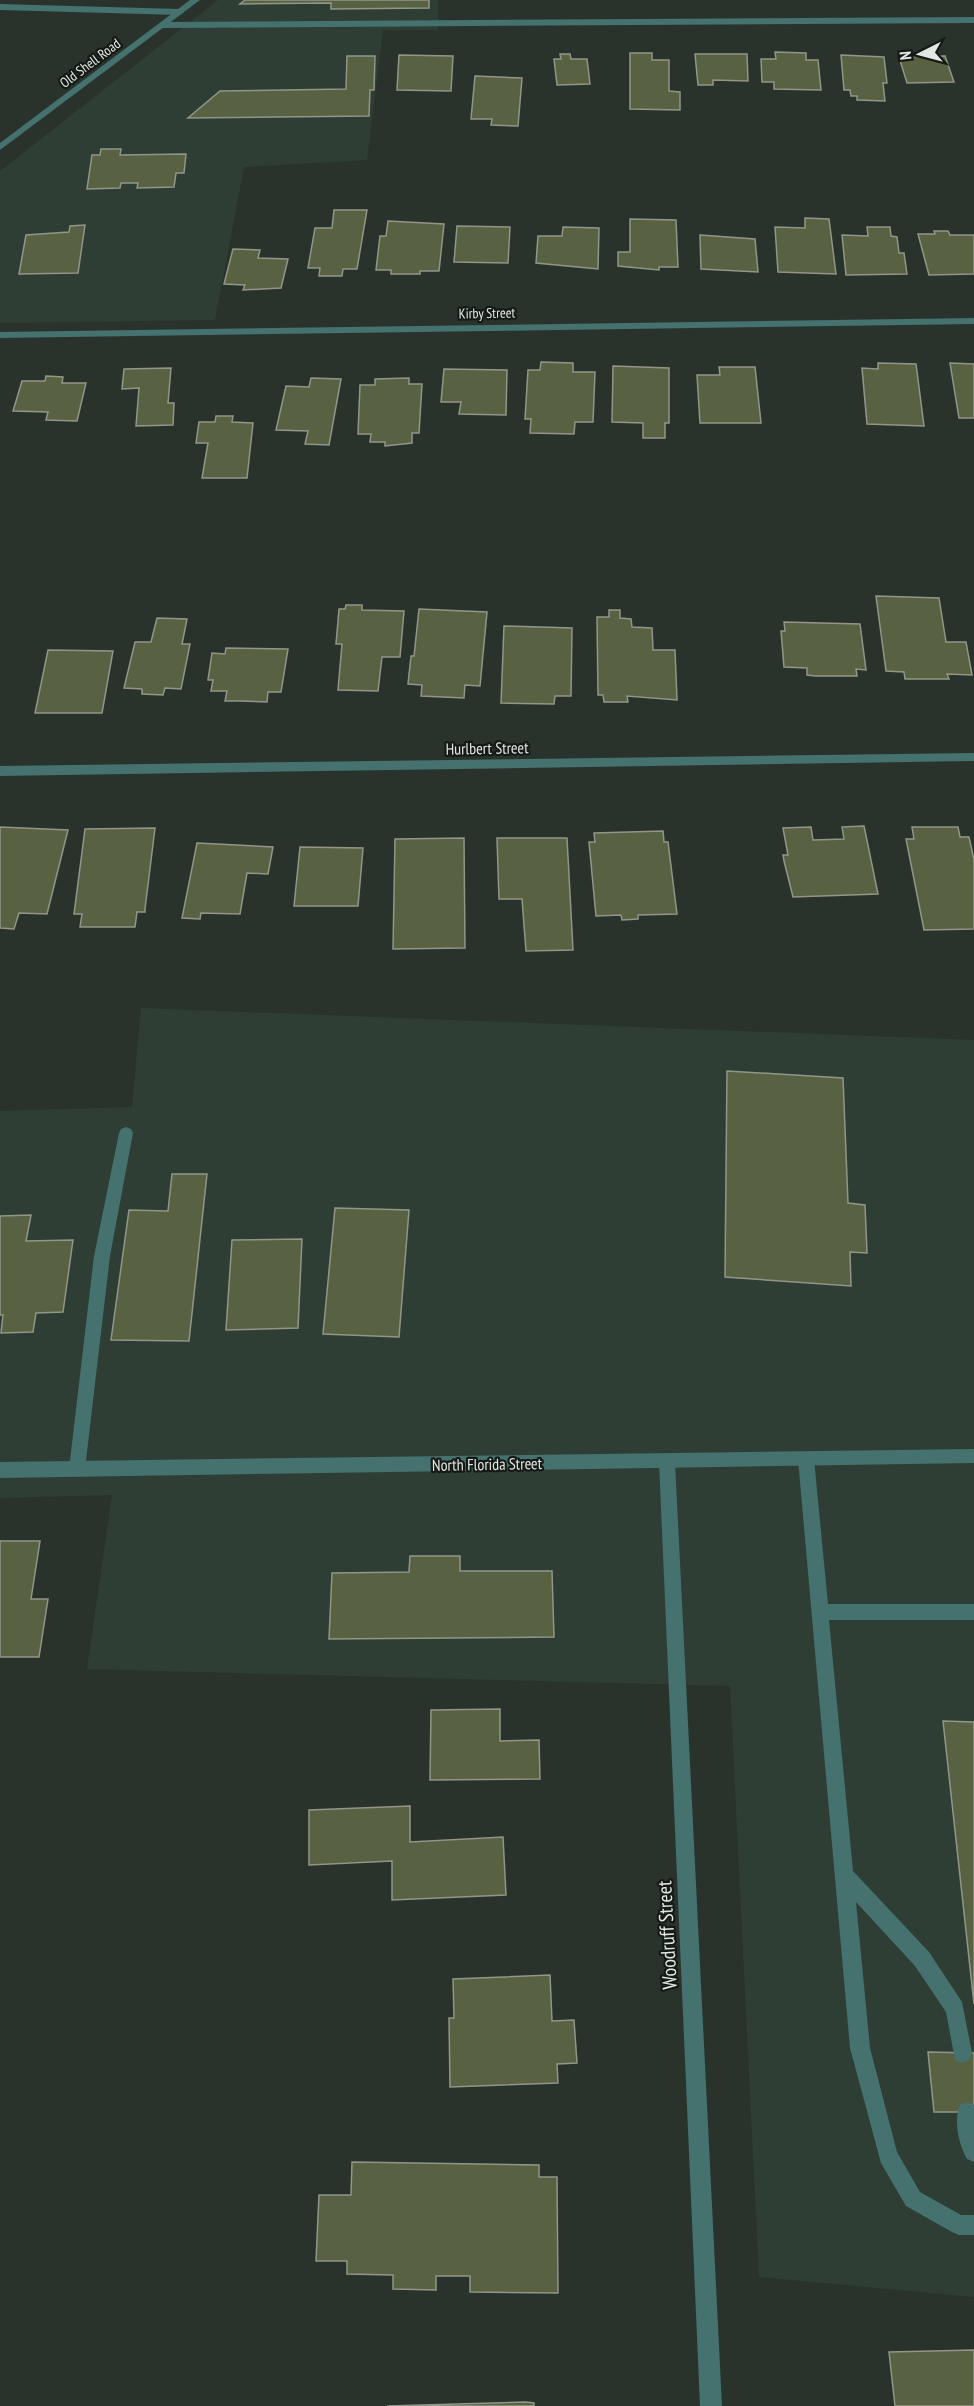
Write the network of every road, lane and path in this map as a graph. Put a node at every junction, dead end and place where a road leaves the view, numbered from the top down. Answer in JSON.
{"nodes":[{"id":1,"x":196,"y":0,"type":"edge"},
{"id":2,"x":0,"y":7,"type":"edge"},
{"id":3,"x":180,"y":12,"type":"junction"},
{"id":4,"x":974,"y":20,"type":"edge"},
{"id":5,"x":162,"y":25,"type":"junction"},
{"id":6,"x":0,"y":147,"type":"edge"},
{"id":7,"x":974,"y":321,"type":"edge"},
{"id":8,"x":0,"y":335,"type":"edge"},
{"id":9,"x":974,"y":757,"type":"edge"},
{"id":10,"x":0,"y":771,"type":"edge"},
{"id":11,"x":126,"y":1132,"type":"dead end"},
{"id":12,"x":974,"y":1456,"type":"edge"},
{"id":13,"x":806,"y":1459,"type":"junction"},
{"id":14,"x":667,"y":1462,"type":"junction"},
{"id":15,"x":77,"y":1469,"type":"junction"},
{"id":16,"x":0,"y":1470,"type":"edge"},
{"id":17,"x":820,"y":1612,"type":"junction"},
{"id":18,"x":974,"y":1612,"type":"edge"},
{"id":19,"x":844,"y":1875,"type":"junction"},
{"id":20,"x":962,"y":2053,"type":"dead end"},
{"id":21,"x":967,"y":2112,"type":"dead end"},
{"id":22,"x":974,"y":2152,"type":"edge"},
{"id":23,"x":974,"y":2225,"type":"edge"},
{"id":24,"x":711,"y":2406,"type":"edge"}],
"edges":[{"from":1,"to":3,"type":"street","name":"Old Shell Road"},
{"from":2,"to":3,"type":"street"},
{"from":3,"to":5,"type":"street","name":"Old Shell Road"},
{"from":4,"to":5,"type":"street"},
{"from":5,"to":6,"type":"street","name":"Old Shell Road"},
{"from":7,"to":8,"type":"street","name":"Kirby Street"},
{"from":9,"to":10,"type":"street","name":"Hurlbert Street"},
{"from":11,"to":15,"type":"street"},
{"from":12,"to":13,"type":"street","name":"North Florida Street"},
{"from":13,"to":14,"type":"street","name":"North Florida Street"},
{"from":13,"to":17,"type":"street"},
{"from":14,"to":15,"type":"street","name":"North Florida Street"},
{"from":14,"to":24,"type":"street","name":"Woodruff Street"},
{"from":15,"to":16,"type":"street","name":"North Florida Street"},
{"from":17,"to":18,"type":"street"},
{"from":17,"to":19,"type":"street"},
{"from":19,"to":20,"type":"street"},
{"from":19,"to":23,"type":"street"},
{"from":21,"to":22,"type":"street"}]}
